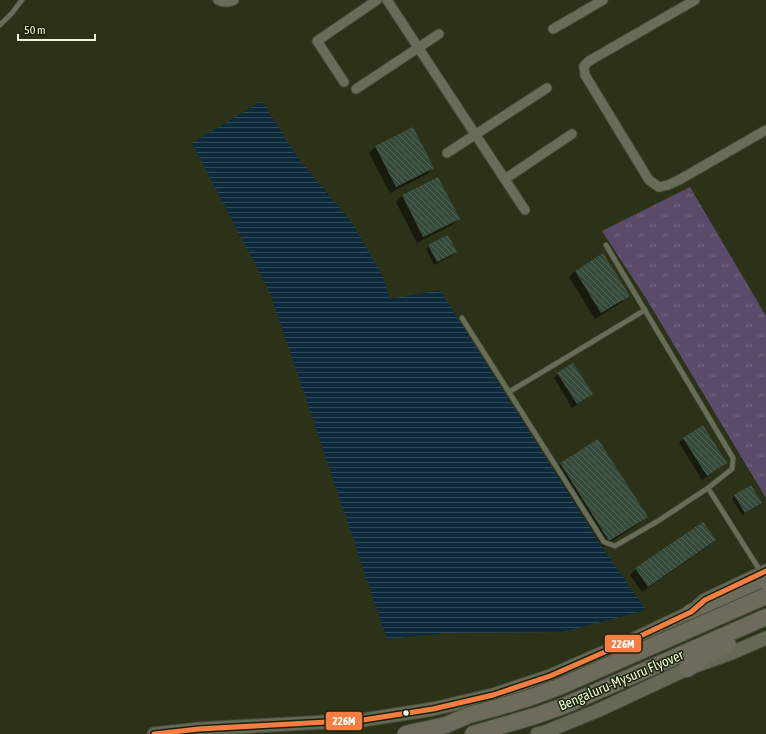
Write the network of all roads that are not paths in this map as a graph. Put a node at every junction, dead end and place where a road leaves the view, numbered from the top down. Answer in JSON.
{"nodes":[{"id":1,"x":22,"y":0,"type":"edge"},
{"id":2,"x":218,"y":0,"type":"edge"},
{"id":3,"x":234,"y":0,"type":"edge"},
{"id":4,"x":377,"y":0,"type":"edge"},
{"id":5,"x":387,"y":0,"type":"edge"},
{"id":6,"x":603,"y":0,"type":"edge"},
{"id":7,"x":695,"y":0,"type":"edge"},
{"id":8,"x":0,"y":24,"type":"edge"},
{"id":9,"x":553,"y":28,"type":"dead end"},
{"id":10,"x":439,"y":34,"type":"dead end"},
{"id":11,"x":418,"y":48,"type":"junction"},
{"id":12,"x":344,"y":82,"type":"dead end"},
{"id":13,"x":547,"y":88,"type":"dead end"},
{"id":14,"x":356,"y":89,"type":"dead end"},
{"id":15,"x":766,"y":130,"type":"edge"},
{"id":16,"x":572,"y":134,"type":"dead end"},
{"id":17,"x":475,"y":135,"type":"junction"},
{"id":18,"x":448,"y":153,"type":"dead end"},
{"id":19,"x":505,"y":179,"type":"junction"},
{"id":20,"x":525,"y":210,"type":"dead end"},
{"id":21,"x":606,"y":245,"type":"dead end"},
{"id":22,"x":645,"y":310,"type":"junction"},
{"id":23,"x":462,"y":318,"type":"dead end"},
{"id":24,"x":509,"y":392,"type":"junction"},
{"id":25,"x":708,"y":488,"type":"junction"},
{"id":26,"x":764,"y":576,"type":"edge"},
{"id":27,"x":766,"y":596,"type":"edge"},
{"id":28,"x":691,"y":612,"type":"joint"},
{"id":29,"x":766,"y":617,"type":"edge"},
{"id":30,"x":766,"y":628,"type":"edge"},
{"id":31,"x":766,"y":638,"type":"edge"},
{"id":32,"x":687,"y":669,"type":"junction"},
{"id":33,"x":408,"y":713,"type":"junction"},
{"id":34,"x":541,"y":733,"type":"edge"},
{"id":35,"x":154,"y":734,"type":"edge"},
{"id":36,"x":405,"y":734,"type":"edge"},
{"id":37,"x":414,"y":734,"type":"edge"},
{"id":38,"x":473,"y":734,"type":"edge"}],
"edges":[{"from":1,"to":8,"type":"lane"},
{"from":2,"to":3,"type":"street"},
{"from":4,"to":12,"type":"street"},
{"from":5,"to":11,"type":"street"},
{"from":6,"to":9,"type":"street"},
{"from":7,"to":15,"type":"street"},
{"from":10,"to":11,"type":"street"},
{"from":11,"to":14,"type":"street"},
{"from":11,"to":17,"type":"street"},
{"from":13,"to":17,"type":"street"},
{"from":16,"to":19,"type":"street"},
{"from":17,"to":18,"type":"street"},
{"from":17,"to":19,"type":"street"},
{"from":19,"to":20,"type":"street"},
{"from":21,"to":22,"type":"lane"},
{"from":22,"to":24,"type":"lane"},
{"from":22,"to":25,"type":"lane"},
{"from":23,"to":24,"type":"lane"},
{"from":24,"to":25,"type":"lane"},
{"from":25,"to":26,"type":"lane"},
{"from":26,"to":28,"type":"highway"},
{"from":27,"to":36,"type":"highway","name":"Bengaluru-Mysuru Flyover","bridge":true},
{"from":28,"to":33,"type":"street"},
{"from":29,"to":38,"type":"highway","name":"Bengaluru-Mysuru Flyover"},
{"from":30,"to":32,"type":"highway"},
{"from":31,"to":32,"type":"street"},
{"from":32,"to":34,"type":"street"},
{"from":33,"to":35,"type":"street"},
{"from":33,"to":37,"type":"street"}]}
